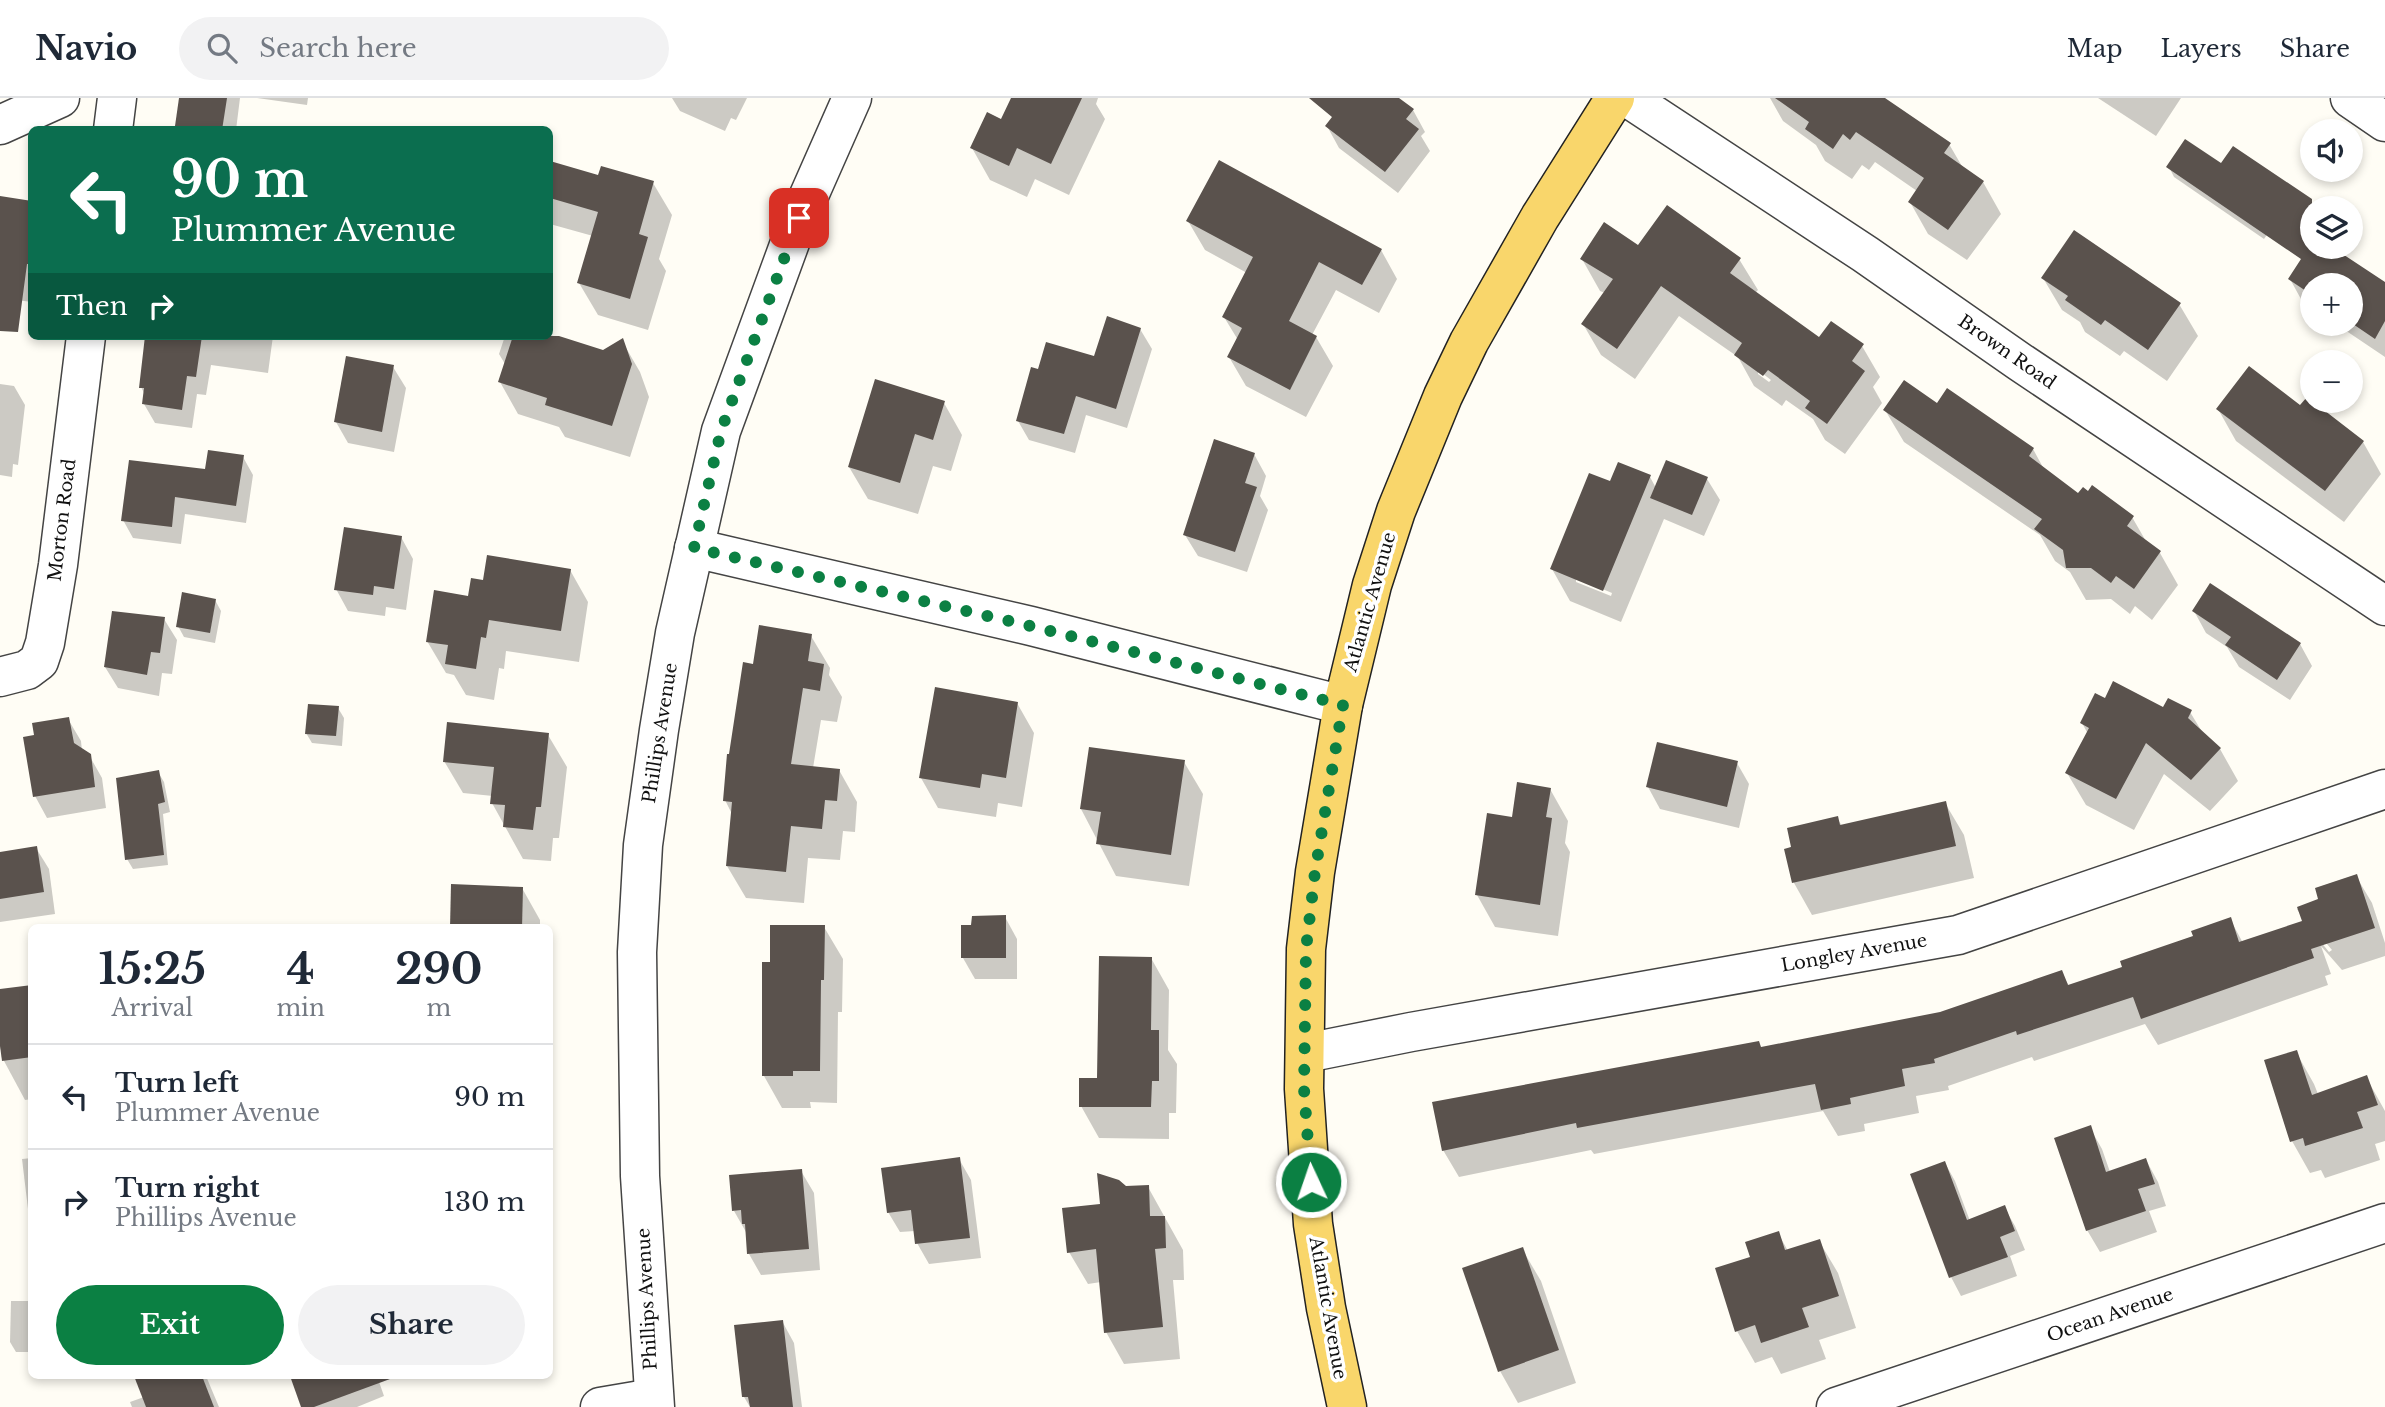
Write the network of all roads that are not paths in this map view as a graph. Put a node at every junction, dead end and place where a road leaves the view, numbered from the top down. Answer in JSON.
{"nodes":[{"id":1,"x":60,"y":98,"type":"edge"},
{"id":2,"x":117,"y":98,"type":"edge"},
{"id":3,"x":852,"y":98,"type":"edge"},
{"id":4,"x":1615,"y":98,"type":"edge"},
{"id":5,"x":1628,"y":98,"type":"edge"},
{"id":6,"x":2350,"y":98,"type":"edge"},
{"id":7,"x":2385,"y":122,"type":"edge"},
{"id":8,"x":0,"y":125,"type":"edge"},
{"id":9,"x":114,"y":126,"type":"edge"},
{"id":10,"x":86,"y":340,"type":"edge"},
{"id":11,"x":694,"y":548,"type":"junction"},
{"id":12,"x":2385,"y":606,"type":"edge"},
{"id":13,"x":0,"y":677,"type":"edge"},
{"id":14,"x":1343,"y":705,"type":"junction"},
{"id":15,"x":2385,"y":789,"type":"edge"},
{"id":16,"x":1306,"y":1053,"type":"junction"},
{"id":17,"x":2385,"y":1223,"type":"edge"},
{"id":18,"x":654,"y":1403,"type":"edge"},
{"id":19,"x":600,"y":1407,"type":"edge"},
{"id":20,"x":1347,"y":1407,"type":"edge"},
{"id":21,"x":1836,"y":1407,"type":"edge"}],
"edges":[{"from":1,"to":8,"type":"street"},
{"from":2,"to":9,"type":"street"},
{"from":3,"to":11,"type":"street","name":"Phillips Avenue"},
{"from":4,"to":14,"type":"main road","name":"Atlantic Avenue"},
{"from":5,"to":12,"type":"street","name":"Brown Road"},
{"from":6,"to":7,"type":"street"},
{"from":10,"to":13,"type":"street","name":"Morton Road"},
{"from":11,"to":14,"type":"street"},
{"from":11,"to":18,"type":"street","name":"Phillips Avenue"},
{"from":14,"to":16,"type":"main road","name":"Atlantic Avenue"},
{"from":15,"to":16,"type":"street","name":"Longley Avenue"},
{"from":16,"to":20,"type":"main road","name":"Atlantic Avenue"},
{"from":17,"to":21,"type":"street","name":"Ocean Avenue"},
{"from":18,"to":19,"type":"street","name":"Phillips Avenue"}]}
